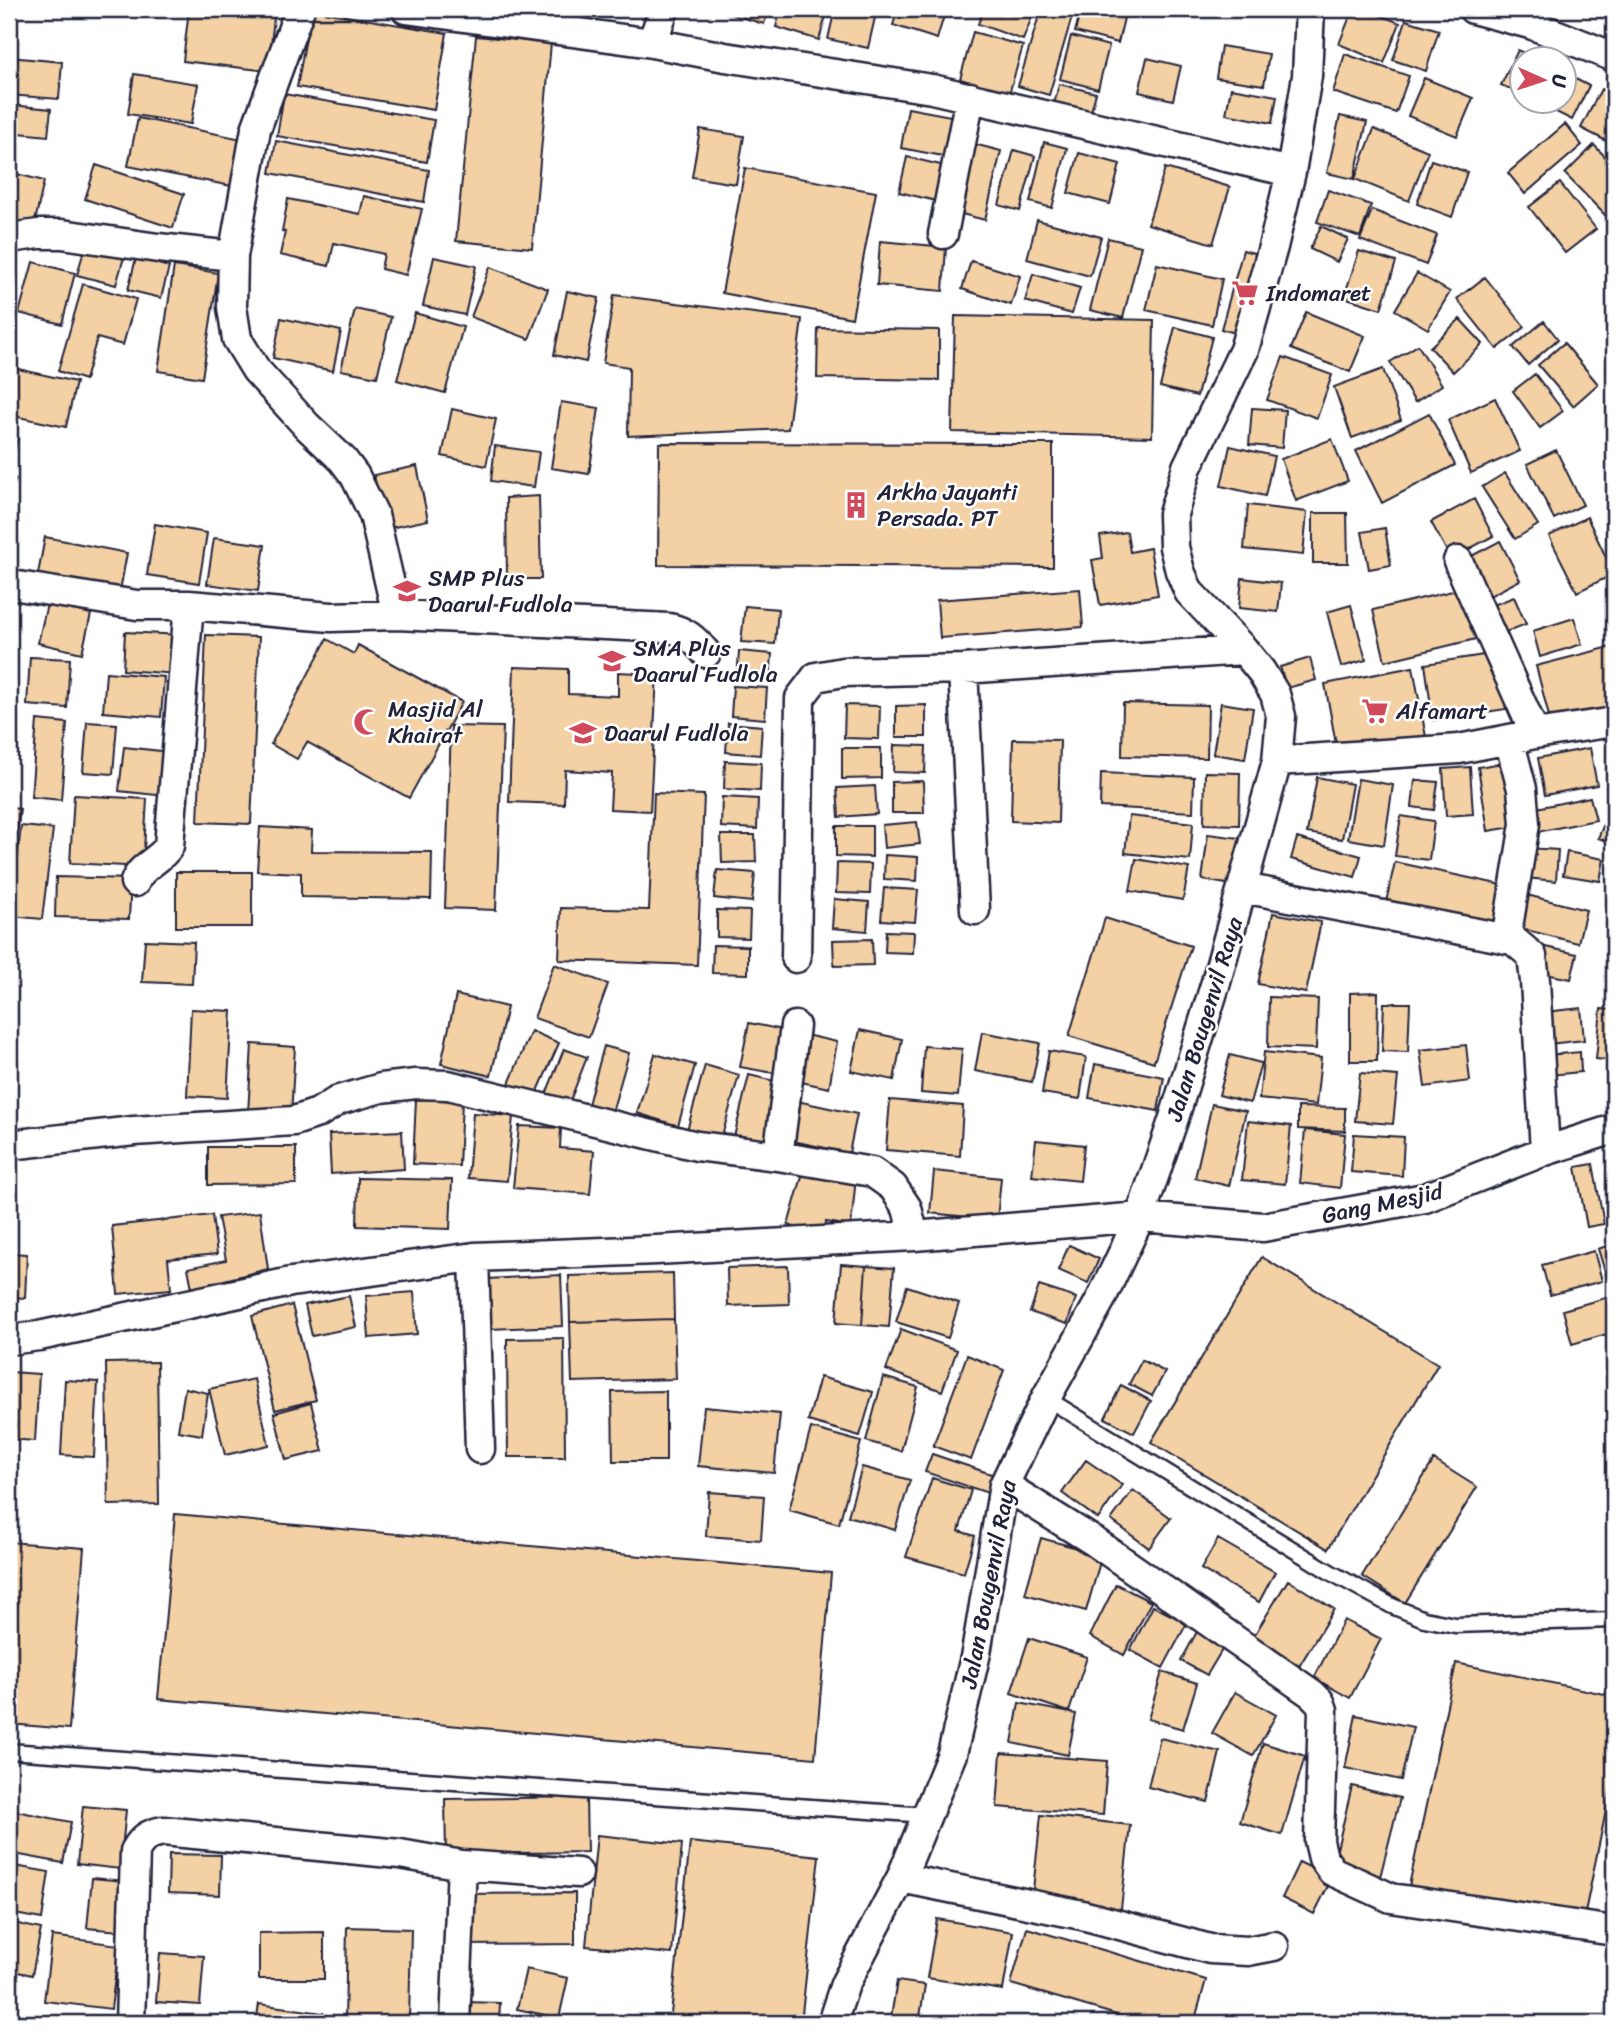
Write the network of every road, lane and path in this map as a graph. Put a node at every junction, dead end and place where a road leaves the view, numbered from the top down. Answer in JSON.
{"nodes":[{"id":1,"x":300,"y":9,"type":"edge"},
{"id":2,"x":406,"y":9,"type":"edge"},
{"id":3,"x":664,"y":9,"type":"edge"},
{"id":4,"x":1310,"y":9,"type":"edge"},
{"id":5,"x":1473,"y":9,"type":"edge"},
{"id":6,"x":477,"y":14,"type":"edge"},
{"id":7,"x":1539,"y":17,"type":"edge"},
{"id":8,"x":652,"y":43,"type":"junction"},
{"id":9,"x":1614,"y":57,"type":"edge"},
{"id":10,"x":970,"y":97,"type":"junction"},
{"id":11,"x":1292,"y":172,"type":"junction"},
{"id":12,"x":943,"y":233,"type":"dead end"},
{"id":13,"x":9,"y":238,"type":"edge"},
{"id":14,"x":233,"y":256,"type":"junction"},
{"id":15,"x":1458,"y":561,"type":"dead end"},
{"id":16,"x":12,"y":585,"type":"dead end"},
{"id":17,"x":189,"y":605,"type":"junction"},
{"id":18,"x":397,"y":615,"type":"junction"},
{"id":19,"x":1244,"y":650,"type":"junction"},
{"id":20,"x":706,"y":653,"type":"dead end"},
{"id":21,"x":963,"y":669,"type":"junction"},
{"id":22,"x":1614,"y":722,"type":"edge"},
{"id":23,"x":1522,"y":737,"type":"junction"},
{"id":24,"x":1277,"y":761,"type":"junction"},
{"id":25,"x":135,"y":882,"type":"dead end"},
{"id":26,"x":1243,"y":888,"type":"junction"},
{"id":27,"x":975,"y":909,"type":"dead end"},
{"id":28,"x":1506,"y":939,"type":"junction"},
{"id":29,"x":796,"y":958,"type":"dead end"},
{"id":30,"x":795,"y":1027,"type":"dead end"},
{"id":31,"x":1614,"y":1129,"type":"edge"},
{"id":32,"x":9,"y":1145,"type":"edge"},
{"id":33,"x":1545,"y":1151,"type":"junction"},
{"id":34,"x":778,"y":1156,"type":"junction"},
{"id":35,"x":1140,"y":1217,"type":"junction"},
{"id":36,"x":914,"y":1236,"type":"junction"},
{"id":37,"x":474,"y":1257,"type":"junction"},
{"id":38,"x":9,"y":1340,"type":"edge"},
{"id":39,"x":1046,"y":1398,"type":"junction"},
{"id":40,"x":480,"y":1449,"type":"dead end"},
{"id":41,"x":1004,"y":1485,"type":"junction"},
{"id":42,"x":1614,"y":1620,"type":"edge"},
{"id":43,"x":9,"y":1751,"type":"edge"},
{"id":44,"x":927,"y":1815,"type":"junction"},
{"id":45,"x":462,"y":1865,"type":"junction"},
{"id":46,"x":578,"y":1873,"type":"dead end"},
{"id":47,"x":901,"y":1878,"type":"junction"},
{"id":48,"x":1614,"y":1931,"type":"edge"},
{"id":49,"x":1274,"y":1946,"type":"dead end"},
{"id":50,"x":130,"y":2023,"type":"edge"},
{"id":51,"x":455,"y":2023,"type":"edge"},
{"id":52,"x":832,"y":2023,"type":"edge"}],
"edges":[{"from":1,"to":14,"type":"street"},
{"from":2,"to":6,"type":"street"},
{"from":3,"to":8,"type":"street"},
{"from":4,"to":11,"type":"street","name":"Jalan Bougenvil Raya"},
{"from":5,"to":7,"type":"street"},
{"from":6,"to":8,"type":"street"},
{"from":7,"to":9,"type":"street"},
{"from":8,"to":10,"type":"street"},
{"from":10,"to":11,"type":"street"},
{"from":10,"to":12,"type":"street"},
{"from":11,"to":19,"type":"street","name":"Jalan Bougenvil Raya"},
{"from":13,"to":14,"type":"street"},
{"from":14,"to":18,"type":"street"},
{"from":15,"to":23,"type":"street"},
{"from":16,"to":17,"type":"street"},
{"from":17,"to":18,"type":"street"},
{"from":17,"to":25,"type":"street"},
{"from":18,"to":20,"type":"street"},
{"from":19,"to":21,"type":"street"},
{"from":19,"to":24,"type":"street","name":"Jalan Bougenvil Raya"},
{"from":21,"to":27,"type":"street"},
{"from":21,"to":29,"type":"street"},
{"from":22,"to":23,"type":"street"},
{"from":23,"to":24,"type":"street"},
{"from":23,"to":28,"type":"street"},
{"from":24,"to":26,"type":"street","name":"Jalan Bougenvil Raya"},
{"from":26,"to":28,"type":"street"},
{"from":26,"to":35,"type":"street","name":"Jalan Bougenvil Raya"},
{"from":28,"to":33,"type":"street"},
{"from":30,"to":34,"type":"street"},
{"from":31,"to":33,"type":"street","name":"Gang Mesjid"},
{"from":32,"to":34,"type":"street"},
{"from":33,"to":35,"type":"street","name":"Gang Mesjid"},
{"from":34,"to":36,"type":"street"},
{"from":35,"to":36,"type":"street","name":"Gang Mesjid"},
{"from":35,"to":39,"type":"street","name":"Jalan Bougenvil Raya"},
{"from":36,"to":37,"type":"street","name":"Gang Mesjid"},
{"from":37,"to":38,"type":"street","name":"Gang Mesjid"},
{"from":37,"to":40,"type":"street"},
{"from":39,"to":41,"type":"street","name":"Jalan Bougenvil Raya"},
{"from":39,"to":42,"type":"lane"},
{"from":41,"to":44,"type":"street","name":"Jalan Bougenvil Raya"},
{"from":41,"to":48,"type":"street"},
{"from":43,"to":44,"type":"lane"},
{"from":44,"to":47,"type":"street","name":"Jalan Bougenvil Raya"},
{"from":45,"to":46,"type":"street"},
{"from":45,"to":50,"type":"street"},
{"from":45,"to":51,"type":"street"},
{"from":47,"to":49,"type":"street"},
{"from":47,"to":52,"type":"street","name":"Jalan Bougenvil Raya"}]}
